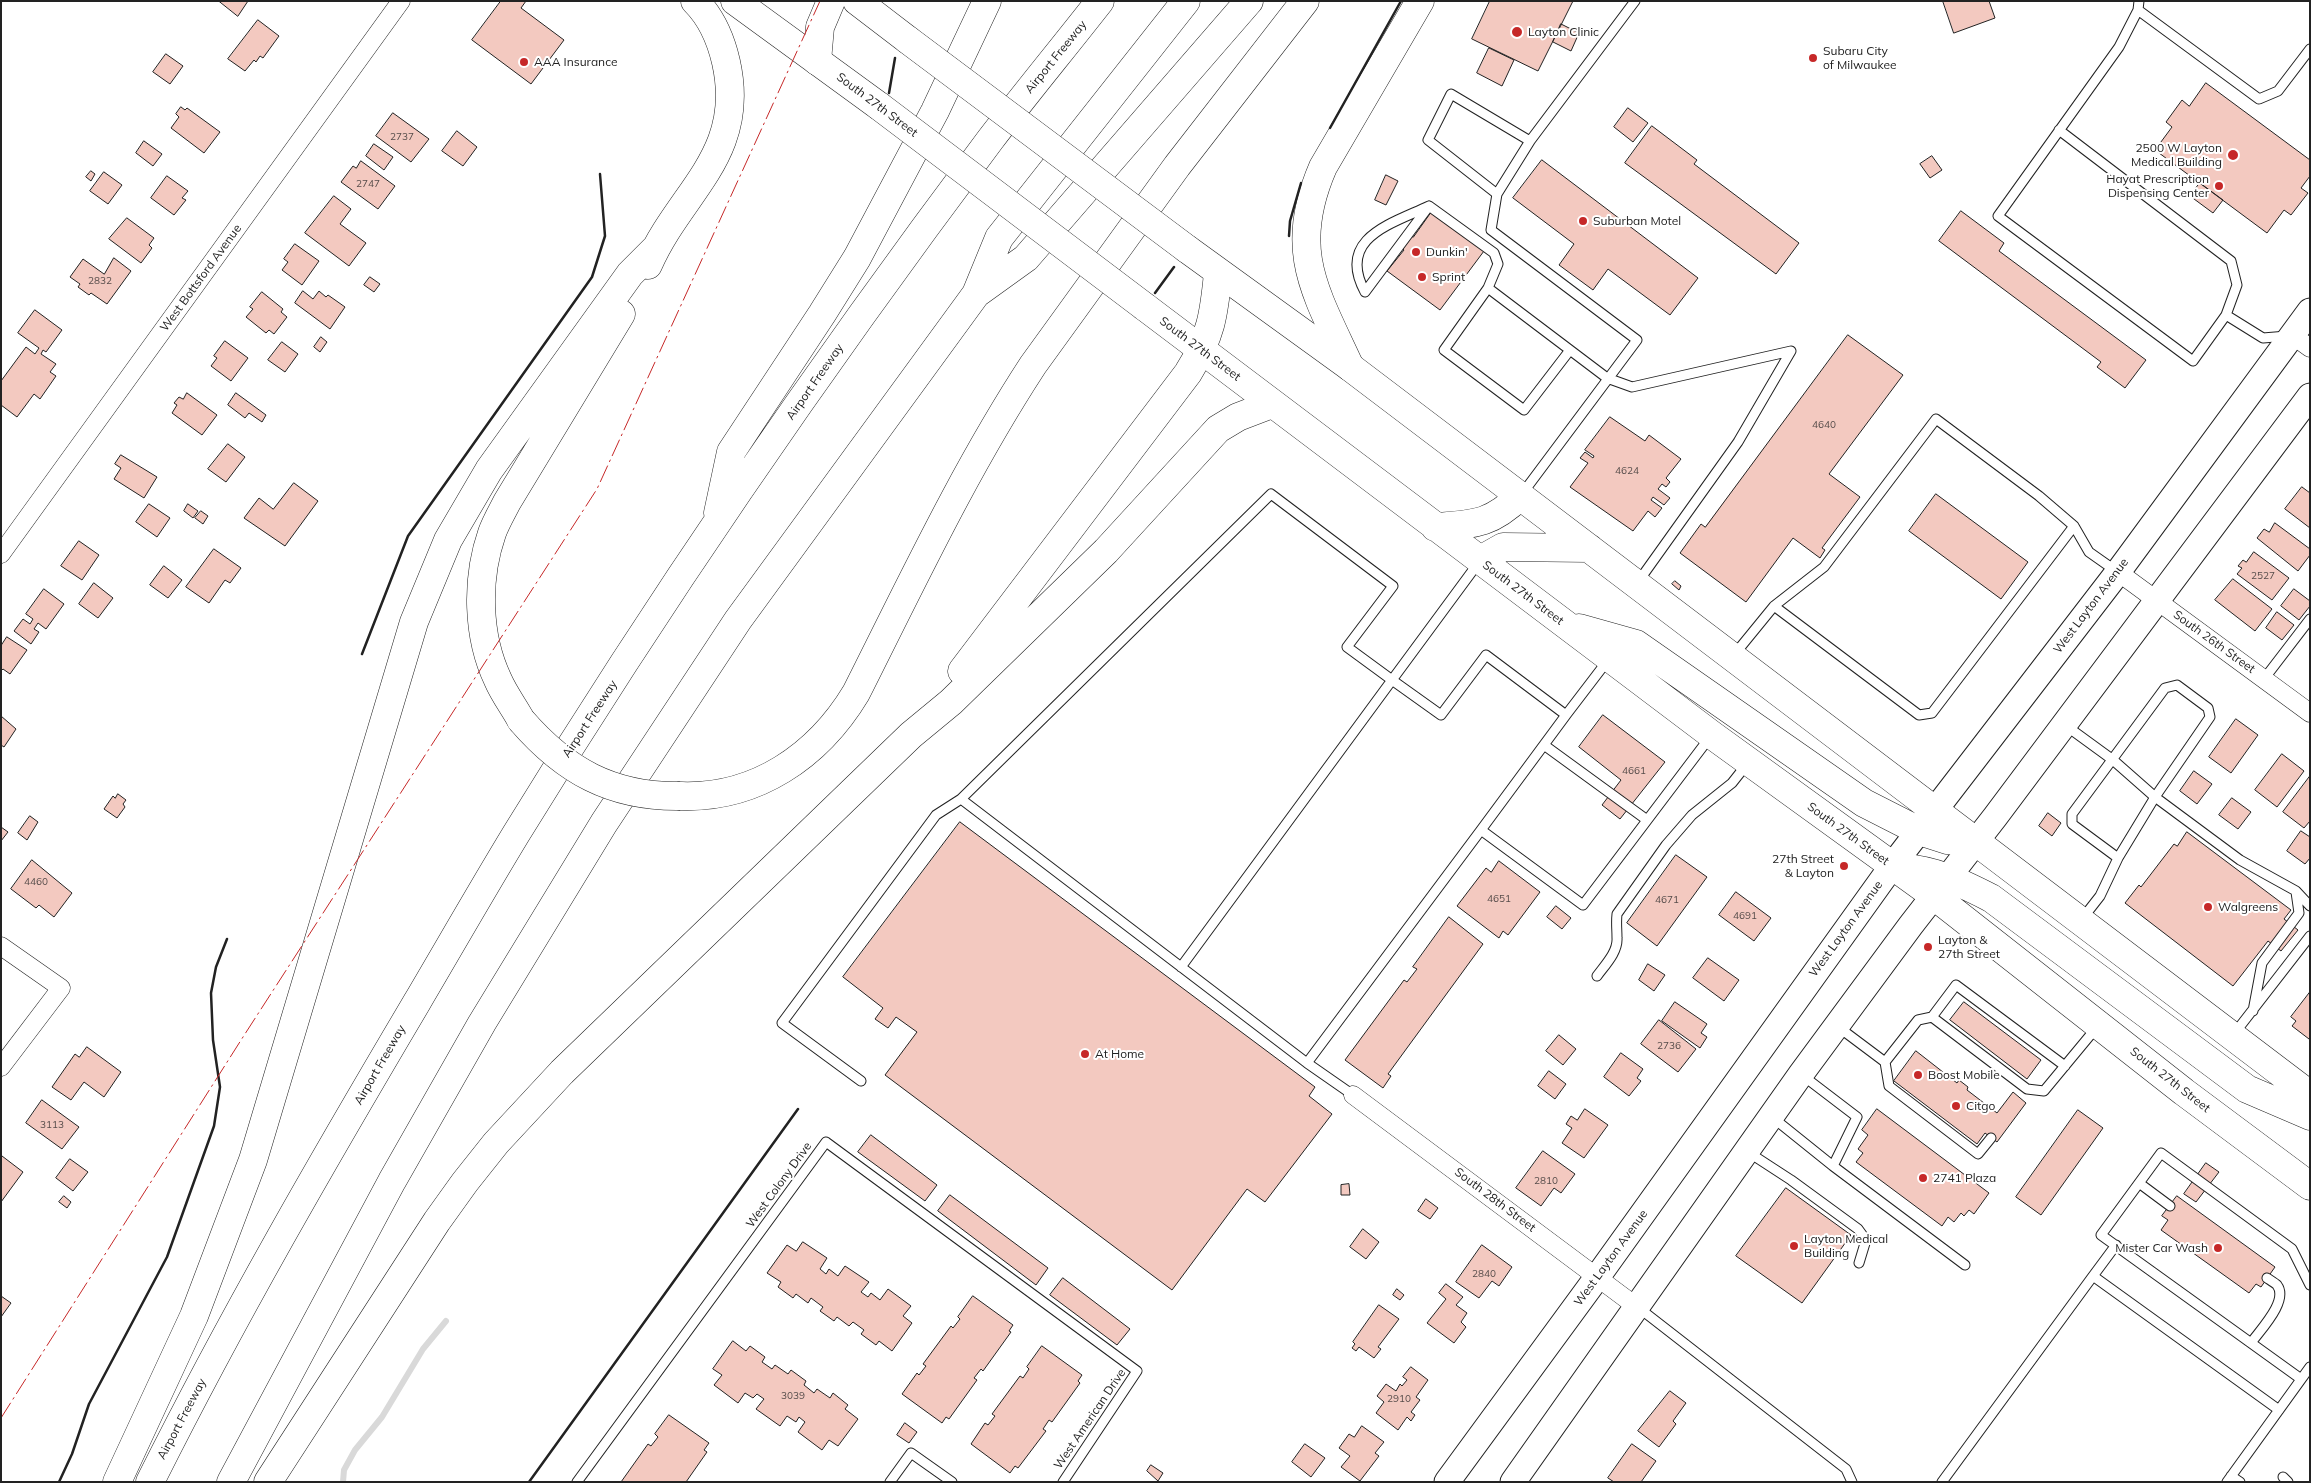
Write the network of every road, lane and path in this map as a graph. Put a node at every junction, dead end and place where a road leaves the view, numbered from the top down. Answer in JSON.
{"nodes":[{"id":1,"x":401,"y":1,"type":"edge"},
{"id":2,"x":695,"y":1,"type":"edge"},
{"id":3,"x":735,"y":1,"type":"edge"},
{"id":4,"x":831,"y":1,"type":"edge"},
{"id":5,"x":857,"y":1,"type":"edge"},
{"id":6,"x":987,"y":1,"type":"edge"},
{"id":7,"x":1100,"y":1,"type":"edge"},
{"id":8,"x":1186,"y":1,"type":"edge"},
{"id":9,"x":1249,"y":1,"type":"edge"},
{"id":10,"x":1305,"y":1,"type":"edge"},
{"id":11,"x":1420,"y":1,"type":"edge"},
{"id":12,"x":1635,"y":1,"type":"edge"},
{"id":13,"x":2139,"y":6,"type":"edge"},
{"id":14,"x":2310,"y":49,"type":"edge"},
{"id":15,"x":817,"y":61,"type":"junction"},
{"id":16,"x":2059,"y":130,"type":"junction"},
{"id":17,"x":1530,"y":141,"type":"junction"},
{"id":18,"x":1497,"y":194,"type":"junction"},
{"id":19,"x":1429,"y":206,"type":"junction"},
{"id":20,"x":655,"y":249,"type":"junction"},
{"id":21,"x":1218,"y":273,"type":"junction"},
{"id":22,"x":1488,"y":288,"type":"junction"},
{"id":23,"x":976,"y":294,"type":"junction"},
{"id":24,"x":2310,"y":311,"type":"edge"},
{"id":25,"x":2226,"y":315,"type":"junction"},
{"id":26,"x":2301,"y":342,"type":"edge"},
{"id":27,"x":1203,"y":349,"type":"junction"},
{"id":28,"x":1570,"y":350,"type":"junction"},
{"id":29,"x":1350,"y":367,"type":"junction"},
{"id":30,"x":1608,"y":378,"type":"junction"},
{"id":31,"x":2310,"y":396,"type":"edge"},
{"id":32,"x":1272,"y":404,"type":"junction"},
{"id":33,"x":1520,"y":496,"type":"junction"},
{"id":34,"x":715,"y":526,"type":"junction"},
{"id":35,"x":2074,"y":526,"type":"junction"},
{"id":36,"x":1435,"y":527,"type":"junction"},
{"id":37,"x":1589,"y":548,"type":"junction"},
{"id":38,"x":1,"y":554,"type":"edge"},
{"id":39,"x":1480,"y":560,"type":"junction"},
{"id":40,"x":2118,"y":572,"type":"junction"},
{"id":41,"x":1636,"y":584,"type":"junction"},
{"id":42,"x":2157,"y":600,"type":"junction"},
{"id":43,"x":1774,"y":606,"type":"junction"},
{"id":44,"x":2310,"y":619,"type":"edge"},
{"id":45,"x":1564,"y":624,"type":"junction"},
{"id":46,"x":1732,"y":657,"type":"junction"},
{"id":47,"x":1609,"y":658,"type":"junction"},
{"id":48,"x":2264,"y":679,"type":"junction"},
{"id":49,"x":1392,"y":680,"type":"junction"},
{"id":50,"x":2310,"y":714,"type":"edge"},
{"id":51,"x":1566,"y":716,"type":"junction"},
{"id":52,"x":2064,"y":724,"type":"junction"},
{"id":53,"x":911,"y":735,"type":"junction"},
{"id":54,"x":1712,"y":735,"type":"junction"},
{"id":55,"x":1544,"y":745,"type":"junction"},
{"id":56,"x":2112,"y":760,"type":"junction"},
{"id":57,"x":1749,"y":762,"type":"junction"},
{"id":58,"x":2155,"y":797,"type":"junction"},
{"id":59,"x":961,"y":799,"type":"junction"},
{"id":60,"x":1647,"y":820,"type":"junction"},
{"id":61,"x":1927,"y":821,"type":"junction"},
{"id":62,"x":1481,"y":830,"type":"junction"},
{"id":63,"x":1976,"y":842,"type":"junction"},
{"id":64,"x":2118,"y":858,"type":"junction"},
{"id":65,"x":1892,"y":866,"type":"junction"},
{"id":66,"x":1940,"y":886,"type":"junction"},
{"id":67,"x":2296,"y":891,"type":"junction"},
{"id":68,"x":2310,"y":906,"type":"edge"},
{"id":69,"x":2080,"y":921,"type":"junction"},
{"id":70,"x":2310,"y":936,"type":"edge"},
{"id":71,"x":1,"y":946,"type":"edge"},
{"id":72,"x":1181,"y":967,"type":"junction"},
{"id":73,"x":1597,"y":976,"type":"dead end"},
{"id":74,"x":2253,"y":1011,"type":"junction"},
{"id":75,"x":1932,"y":1017,"type":"junction"},
{"id":76,"x":2099,"y":1025,"type":"junction"},
{"id":77,"x":1837,"y":1026,"type":"junction"},
{"id":78,"x":2233,"y":1036,"type":"junction"},
{"id":79,"x":1885,"y":1062,"type":"junction"},
{"id":80,"x":1307,"y":1063,"type":"junction"},
{"id":81,"x":2065,"y":1066,"type":"junction"},
{"id":82,"x":1,"y":1067,"type":"edge"},
{"id":83,"x":1801,"y":1074,"type":"junction"},
{"id":84,"x":861,"y":1081,"type":"dead end"},
{"id":85,"x":2027,"y":1089,"type":"junction"},
{"id":86,"x":2308,"y":1089,"type":"edge"},
{"id":87,"x":1353,"y":1095,"type":"joint"},
{"id":88,"x":2020,"y":1098,"type":"dead end"},
{"id":89,"x":2310,"y":1116,"type":"edge"},
{"id":90,"x":1772,"y":1117,"type":"junction"},
{"id":91,"x":1991,"y":1138,"type":"dead end"},
{"id":92,"x":1748,"y":1152,"type":"junction"},
{"id":93,"x":1833,"y":1166,"type":"junction"},
{"id":94,"x":2139,"y":1183,"type":"junction"},
{"id":95,"x":2310,"y":1186,"type":"edge"},
{"id":96,"x":2170,"y":1206,"type":"dead end"},
{"id":97,"x":2116,"y":1245,"type":"junction"},
{"id":98,"x":1860,"y":1263,"type":"dead end"},
{"id":99,"x":1965,"y":1265,"type":"dead end"},
{"id":100,"x":1598,"y":1276,"type":"junction"},
{"id":101,"x":2093,"y":1276,"type":"junction"},
{"id":102,"x":2267,"y":1278,"type":"dead end"},
{"id":103,"x":2310,"y":1284,"type":"edge"},
{"id":104,"x":1637,"y":1307,"type":"junction"},
{"id":105,"x":2251,"y":1343,"type":"junction"},
{"id":106,"x":2310,"y":1367,"type":"edge"},
{"id":107,"x":1137,"y":1371,"type":"joint"},
{"id":108,"x":2301,"y":1379,"type":"junction"},
{"id":109,"x":2279,"y":1410,"type":"junction"},
{"id":110,"x":2229,"y":1479,"type":"edge"},
{"id":111,"x":117,"y":1482,"type":"edge"},
{"id":112,"x":150,"y":1482,"type":"edge"},
{"id":113,"x":231,"y":1482,"type":"edge"},
{"id":114,"x":268,"y":1482,"type":"edge"},
{"id":115,"x":577,"y":1482,"type":"edge"},
{"id":116,"x":890,"y":1482,"type":"edge"},
{"id":117,"x":952,"y":1482,"type":"edge"},
{"id":118,"x":1064,"y":1482,"type":"edge"},
{"id":119,"x":1447,"y":1482,"type":"edge"},
{"id":120,"x":1513,"y":1482,"type":"edge"},
{"id":121,"x":1852,"y":1482,"type":"edge"},
{"id":122,"x":1942,"y":1482,"type":"edge"},
{"id":123,"x":2240,"y":1482,"type":"edge"}],
"edges":[{"from":1,"to":38,"type":"street","name":"West Bottsford Avenue"},
{"from":2,"to":20,"type":"main road"},
{"from":3,"to":15,"type":"main road","name":"South 27th Street"},
{"from":4,"to":15,"type":"main road"},
{"from":5,"to":21,"type":"main road","bridge":true},
{"from":6,"to":34,"type":"main road"},
{"from":7,"to":34,"type":"main road","name":"Airport Freeway"},
{"from":8,"to":23,"type":"main road"},
{"from":9,"to":23,"type":"main road"},
{"from":10,"to":20,"type":"main road","bridge":true},
{"from":11,"to":29,"type":"main road"},
{"from":12,"to":17,"type":"lane"},
{"from":13,"to":14,"type":"lane"},
{"from":13,"to":16,"type":"lane"},
{"from":15,"to":27,"type":"main road","name":"South 27th Street","bridge":true},
{"from":16,"to":25,"type":"lane"},
{"from":16,"to":25,"type":"lane"},
{"from":17,"to":18,"type":"lane"},
{"from":17,"to":18,"type":"lane"},
{"from":18,"to":30,"type":"lane"},
{"from":19,"to":19,"type":"lane"},
{"from":19,"to":22,"type":"lane"},
{"from":20,"to":111,"type":"main road"},
{"from":21,"to":27,"type":"main road"},
{"from":21,"to":29,"type":"main road"},
{"from":22,"to":28,"type":"lane"},
{"from":22,"to":28,"type":"lane"},
{"from":23,"to":113,"type":"main road"},
{"from":24,"to":26,"type":"main road","name":"West Layton Avenue"},
{"from":25,"to":26,"type":"lane"},
{"from":26,"to":40,"type":"main road","name":"West Layton Avenue"},
{"from":27,"to":32,"type":"main road","name":"South 27th Street"},
{"from":27,"to":53,"type":"main road"},
{"from":28,"to":30,"type":"lane"},
{"from":29,"to":33,"type":"main road"},
{"from":30,"to":33,"type":"lane"},
{"from":30,"to":41,"type":"lane"},
{"from":31,"to":42,"type":"main road"},
{"from":32,"to":36,"type":"main road","name":"South 27th Street"},
{"from":32,"to":53,"type":"main road"},
{"from":33,"to":36,"type":"main road"},
{"from":33,"to":37,"type":"main road"},
{"from":34,"to":112,"type":"main road","name":"Airport Freeway"},
{"from":35,"to":40,"type":"lane"},
{"from":35,"to":43,"type":"lane"},
{"from":35,"to":43,"type":"lane"},
{"from":36,"to":39,"type":"main road","name":"South 27th Street"},
{"from":37,"to":39,"type":"main road"},
{"from":37,"to":41,"type":"main road"},
{"from":39,"to":45,"type":"main road","name":"South 27th Street"},
{"from":39,"to":49,"type":"lane"},
{"from":40,"to":42,"type":"street","name":"South 26th Street"},
{"from":40,"to":61,"type":"main road","name":"West Layton Avenue"},
{"from":41,"to":46,"type":"main road"},
{"from":42,"to":48,"type":"street","name":"South 26th Street"},
{"from":42,"to":52,"type":"main road"},
{"from":43,"to":46,"type":"lane"},
{"from":44,"to":48,"type":"lane"},
{"from":45,"to":47,"type":"main road","name":"South 27th Street"},
{"from":45,"to":61,"type":"main road"},
{"from":46,"to":61,"type":"main road"},
{"from":47,"to":51,"type":"lane"},
{"from":47,"to":54,"type":"main road","name":"South 27th Street"},
{"from":48,"to":50,"type":"street","name":"South 26th Street"},
{"from":49,"to":51,"type":"lane"},
{"from":49,"to":59,"type":"lane"},
{"from":49,"to":72,"type":"lane"},
{"from":51,"to":55,"type":"lane"},
{"from":52,"to":56,"type":"lane"},
{"from":52,"to":63,"type":"main road"},
{"from":53,"to":114,"type":"main road"},
{"from":54,"to":57,"type":"main road","name":"South 27th Street"},
{"from":54,"to":60,"type":"lane"},
{"from":55,"to":60,"type":"lane"},
{"from":55,"to":62,"type":"lane"},
{"from":56,"to":58,"type":"lane"},
{"from":56,"to":58,"type":"lane"},
{"from":56,"to":64,"type":"lane"},
{"from":57,"to":65,"type":"main road","name":"South 27th Street"},
{"from":57,"to":73,"type":"lane"},
{"from":58,"to":64,"type":"lane"},
{"from":58,"to":67,"type":"lane"},
{"from":59,"to":72,"type":"lane"},
{"from":59,"to":84,"type":"lane"},
{"from":60,"to":62,"type":"lane"},
{"from":61,"to":63,"type":"main road"},
{"from":61,"to":65,"type":"main road","name":"West Layton Avenue"},
{"from":62,"to":80,"type":"lane"},
{"from":63,"to":66,"type":"main road"},
{"from":63,"to":69,"type":"main road"},
{"from":64,"to":69,"type":"lane"},
{"from":65,"to":66,"type":"main road"},
{"from":65,"to":100,"type":"main road","name":"West Layton Avenue"},
{"from":66,"to":76,"type":"main road","name":"South 27th Street"},
{"from":66,"to":77,"type":"main road"},
{"from":66,"to":89,"type":"main road"},
{"from":67,"to":68,"type":"lane"},
{"from":67,"to":74,"type":"lane"},
{"from":69,"to":78,"type":"main road"},
{"from":70,"to":74,"type":"lane"},
{"from":71,"to":82,"type":"street"},
{"from":72,"to":80,"type":"lane"},
{"from":74,"to":78,"type":"lane"},
{"from":75,"to":79,"type":"lane"},
{"from":75,"to":81,"type":"lane"},
{"from":75,"to":85,"type":"lane"},
{"from":76,"to":81,"type":"lane"},
{"from":76,"to":95,"type":"main road","name":"South 27th Street"},
{"from":77,"to":79,"type":"lane"},
{"from":77,"to":83,"type":"main road"},
{"from":78,"to":86,"type":"main road"},
{"from":79,"to":91,"type":"lane"},
{"from":80,"to":87,"type":"lane"},
{"from":81,"to":85,"type":"lane"},
{"from":83,"to":90,"type":"main road"},
{"from":83,"to":93,"type":"lane"},
{"from":85,"to":88,"type":"lane"},
{"from":87,"to":100,"type":"street","name":"South 28th Street"},
{"from":90,"to":92,"type":"main road"},
{"from":90,"to":93,"type":"lane"},
{"from":92,"to":98,"type":"lane"},
{"from":92,"to":104,"type":"main road"},
{"from":93,"to":99,"type":"lane"},
{"from":94,"to":96,"type":"lane"},
{"from":94,"to":97,"type":"lane"},
{"from":94,"to":103,"type":"lane"},
{"from":97,"to":101,"type":"lane"},
{"from":97,"to":105,"type":"lane"},
{"from":100,"to":104,"type":"street","name":"South 28th Street"},
{"from":100,"to":119,"type":"main road","name":"West Layton Avenue"},
{"from":101,"to":109,"type":"lane"},
{"from":101,"to":122,"type":"lane"},
{"from":102,"to":105,"type":"lane"},
{"from":104,"to":120,"type":"main road"},
{"from":104,"to":121,"type":"lane"},
{"from":105,"to":108,"type":"lane"},
{"from":106,"to":108,"type":"lane"},
{"from":107,"to":115,"type":"lane","name":"West Colony Drive"},
{"from":107,"to":118,"type":"lane","name":"West American Drive"},
{"from":108,"to":109,"type":"lane"},
{"from":109,"to":110,"type":"lane"},
{"from":110,"to":123,"type":"lane"},
{"from":116,"to":117,"type":"lane"}]}
